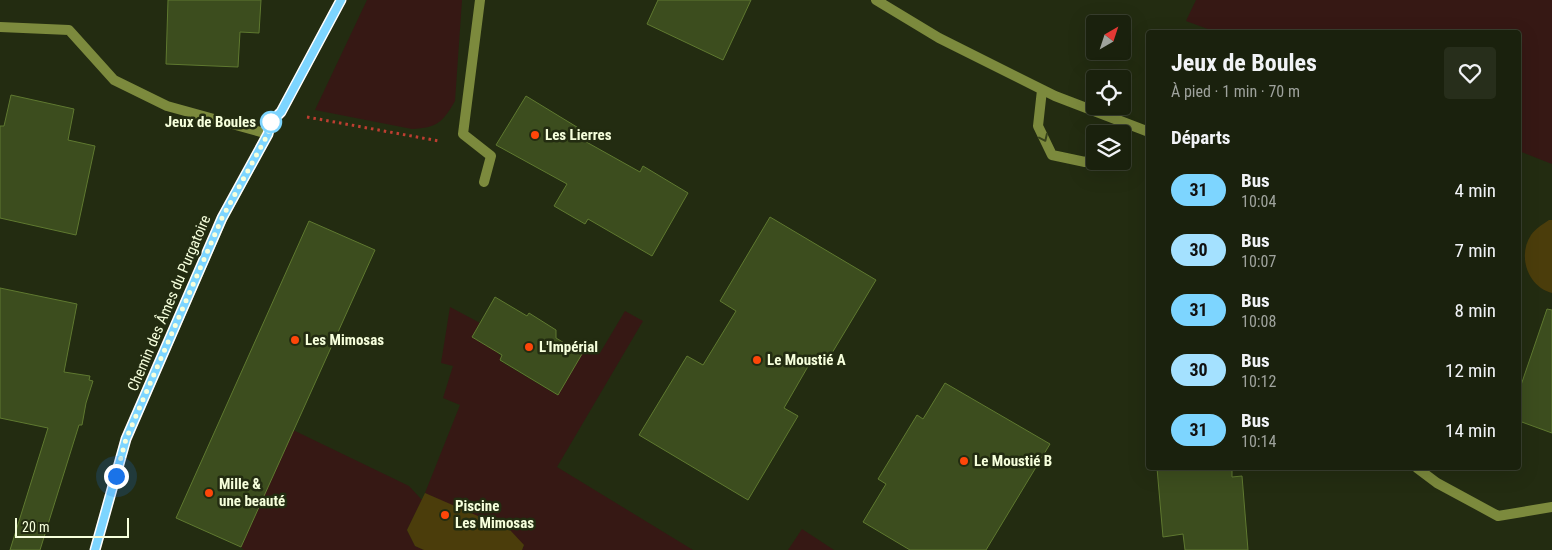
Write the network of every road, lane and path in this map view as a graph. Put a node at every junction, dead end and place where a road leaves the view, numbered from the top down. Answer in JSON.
{"nodes":[{"id":1,"x":340,"y":0,"type":"edge"},
{"id":2,"x":480,"y":0,"type":"edge"},
{"id":3,"x":876,"y":0,"type":"edge"},
{"id":4,"x":0,"y":27,"type":"edge"},
{"id":5,"x":1042,"y":90,"type":"junction"},
{"id":6,"x":281,"y":112,"type":"junction"},
{"id":7,"x":1122,"y":122,"type":"junction"},
{"id":8,"x":1121,"y":125,"type":"edge"},
{"id":9,"x":1146,"y":131,"type":"edge"},
{"id":10,"x":268,"y":134,"type":"junction"},
{"id":11,"x":464,"y":134,"type":"junction"},
{"id":12,"x":1086,"y":162,"type":"edge"},
{"id":13,"x":484,"y":182,"type":"dead end"},
{"id":14,"x":1420,"y":470,"type":"edge"},
{"id":15,"x":1552,"y":507,"type":"edge"},
{"id":16,"x":95,"y":550,"type":"edge"}],
"edges":[{"from":1,"to":6,"type":"street","name":"Chemin des Âmes du Purgatoire"},
{"from":2,"to":11,"type":"street"},
{"from":3,"to":5,"type":"street"},
{"from":4,"to":10,"type":"street"},
{"from":5,"to":7,"type":"street"},
{"from":5,"to":12,"type":"street","one_way":true},
{"from":6,"to":10,"type":"street","name":"Chemin des Âmes du Purgatoire"},
{"from":6,"to":11,"type":"path"},
{"from":7,"to":8,"type":"street"},
{"from":7,"to":9,"type":"street"},
{"from":10,"to":16,"type":"street","name":"Chemin des Âmes du Purgatoire"},
{"from":11,"to":13,"type":"street"},
{"from":14,"to":15,"type":"street"}]}
